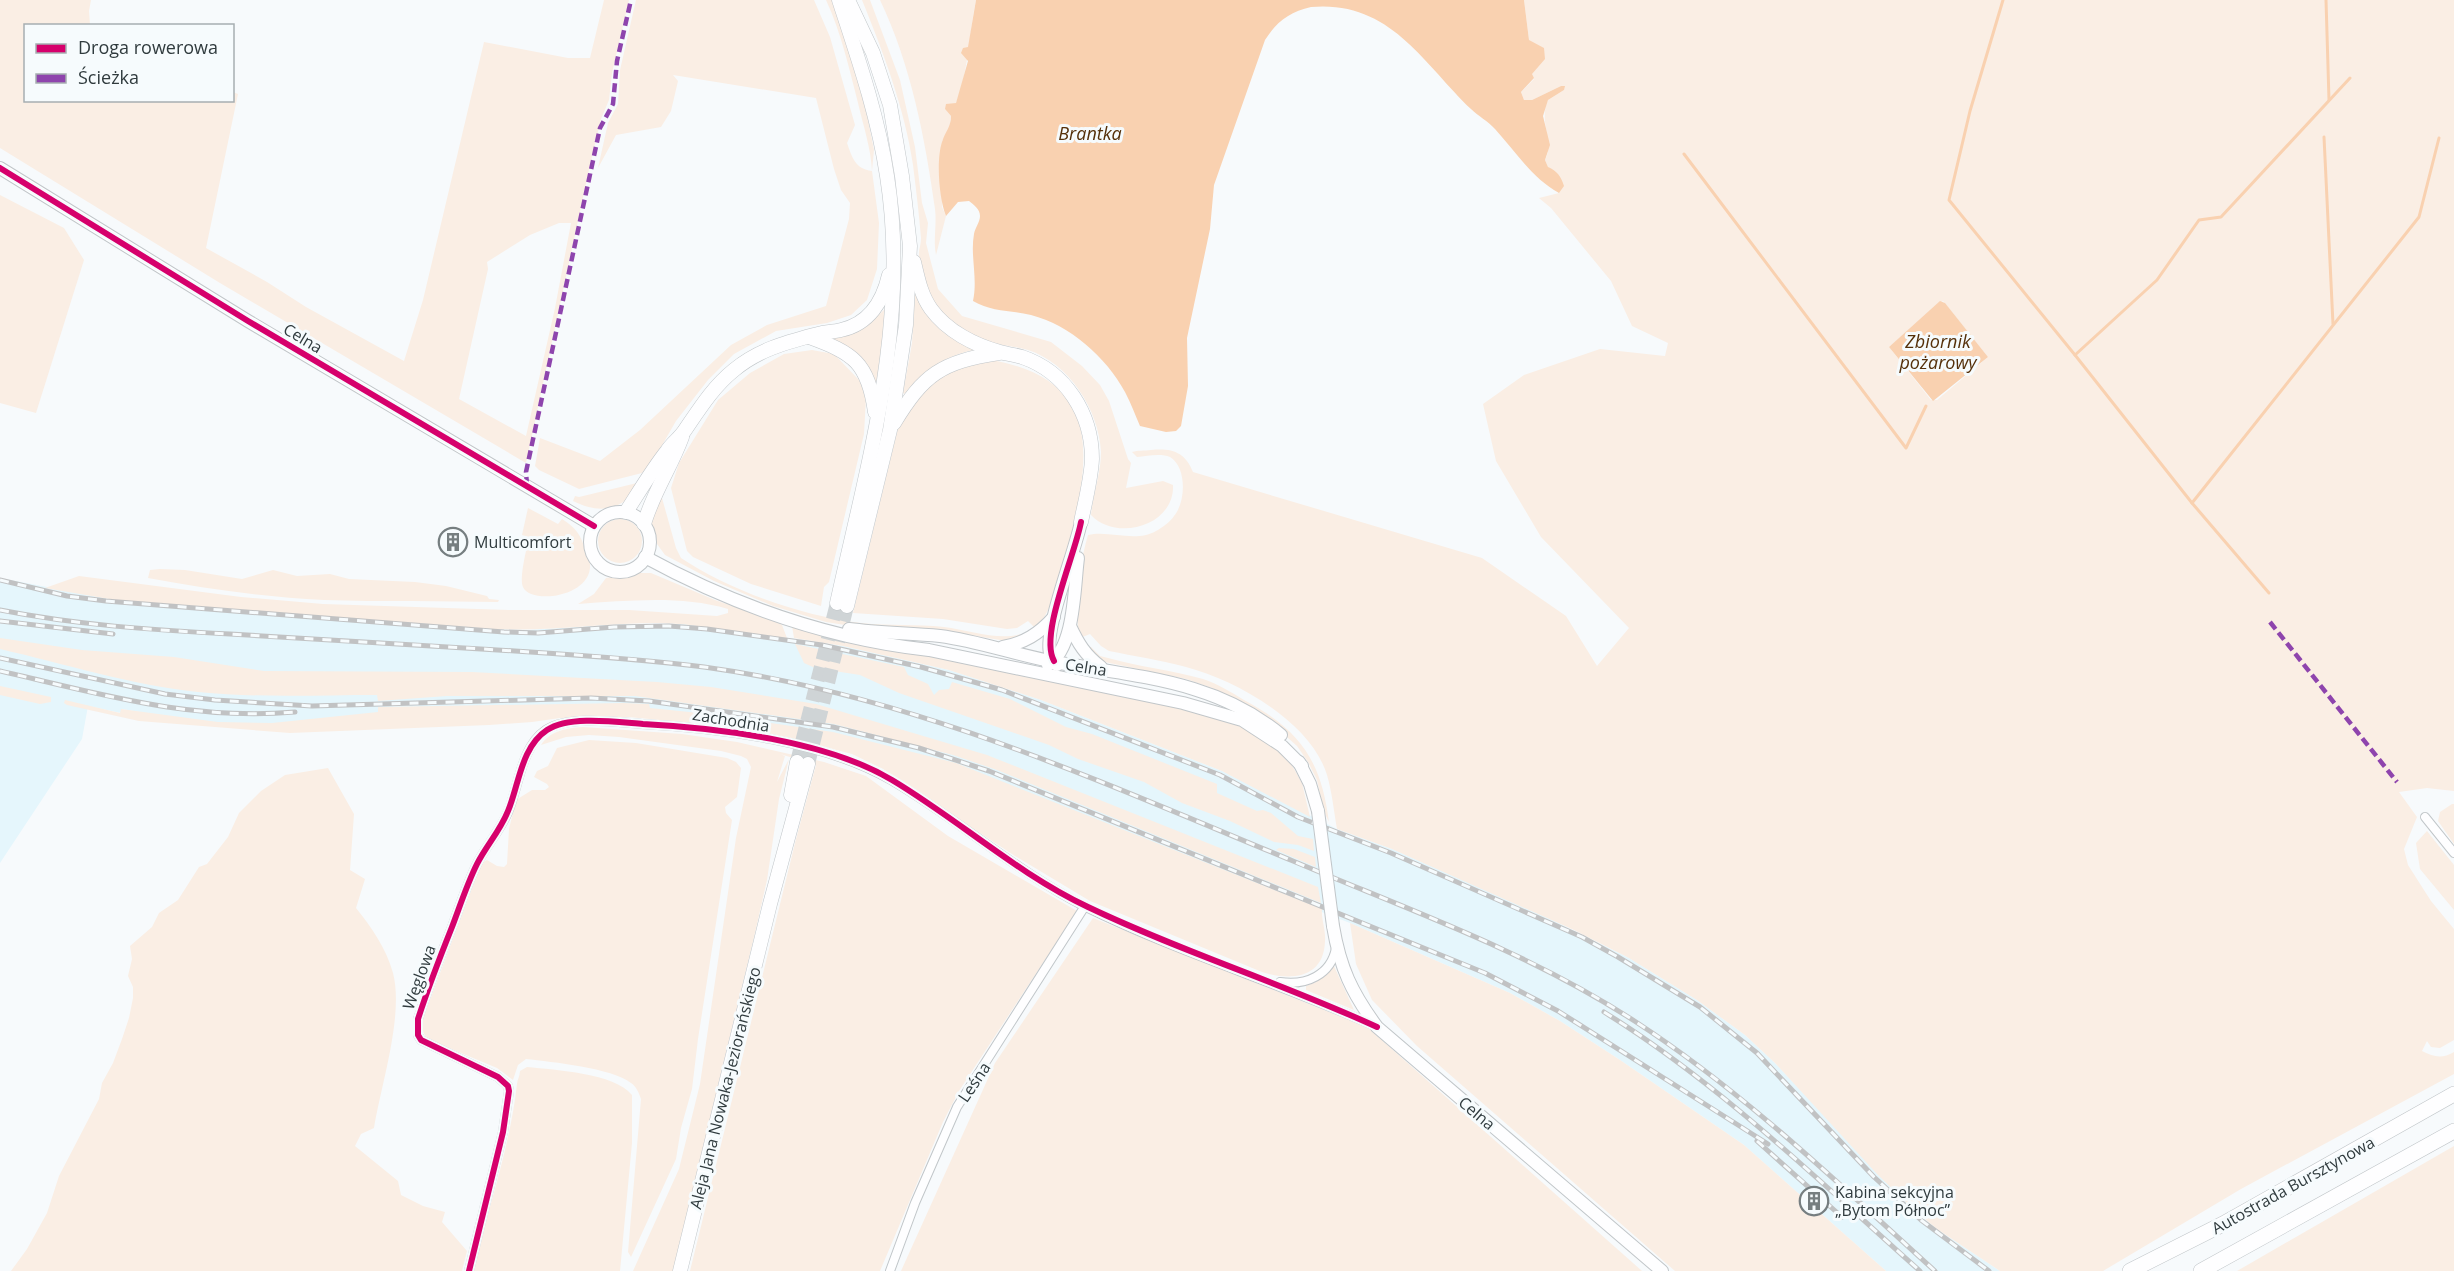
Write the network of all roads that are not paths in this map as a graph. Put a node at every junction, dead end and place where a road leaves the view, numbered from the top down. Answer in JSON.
{"nodes":[{"id":1,"x":839,"y":0,"type":"edge"},
{"id":2,"x":848,"y":0,"type":"edge"},
{"id":3,"x":0,"y":168,"type":"edge"},
{"id":4,"x":894,"y":243,"type":"junction"},
{"id":5,"x":909,"y":246,"type":"junction"},
{"id":6,"x":809,"y":337,"type":"junction"},
{"id":7,"x":1001,"y":352,"type":"junction"},
{"id":8,"x":883,"y":429,"type":"junction"},
{"id":9,"x":684,"y":432,"type":"junction"},
{"id":10,"x":626,"y":512,"type":"junction"},
{"id":11,"x":644,"y":524,"type":"junction"},
{"id":12,"x":594,"y":526,"type":"junction"},
{"id":13,"x":1080,"y":528,"type":"junction"},
{"id":14,"x":645,"y":557,"type":"junction"},
{"id":15,"x":842,"y":604,"type":"tunnel mouth"},
{"id":16,"x":1054,"y":617,"type":"junction"},
{"id":17,"x":806,"y":624,"type":"junction"},
{"id":18,"x":1070,"y":626,"type":"junction"},
{"id":19,"x":999,"y":648,"type":"junction"},
{"id":20,"x":1054,"y":662,"type":"junction"},
{"id":21,"x":1023,"y":669,"type":"junction"},
{"id":22,"x":1108,"y":670,"type":"junction"},
{"id":23,"x":1083,"y":681,"type":"junction"},
{"id":24,"x":546,"y":730,"type":"joint"},
{"id":25,"x":802,"y":763,"type":"tunnel mouth"},
{"id":26,"x":1302,"y":766,"type":"junction"},
{"id":27,"x":2425,"y":817,"type":"dead end"},
{"id":28,"x":2454,"y":854,"type":"edge"},
{"id":29,"x":1085,"y":906,"type":"junction"},
{"id":30,"x":1336,"y":946,"type":"junction"},
{"id":31,"x":1262,"y":978,"type":"junction"},
{"id":32,"x":1377,"y":1028,"type":"junction"},
{"id":33,"x":2454,"y":1094,"type":"edge"},
{"id":34,"x":2454,"y":1131,"type":"edge"},
{"id":35,"x":469,"y":1271,"type":"edge"},
{"id":36,"x":680,"y":1271,"type":"edge"},
{"id":37,"x":890,"y":1271,"type":"edge"},
{"id":38,"x":1662,"y":1271,"type":"edge"},
{"id":39,"x":2130,"y":1271,"type":"edge"},
{"id":40,"x":2201,"y":1271,"type":"edge"}],
"edges":[{"from":1,"to":4,"type":"main road"},
{"from":2,"to":5,"type":"main road"},
{"from":3,"to":12,"type":"street","name":"Celna"},
{"from":4,"to":6,"type":"main road"},
{"from":4,"to":8,"type":"main road"},
{"from":5,"to":7,"type":"main road"},
{"from":5,"to":8,"type":"main road"},
{"from":6,"to":8,"type":"main road"},
{"from":6,"to":9,"type":"main road"},
{"from":7,"to":8,"type":"main road"},
{"from":7,"to":13,"type":"main road"},
{"from":8,"to":15,"type":"main road"},
{"from":9,"to":10,"type":"main road"},
{"from":9,"to":11,"type":"main road"},
{"from":10,"to":11,"type":"street"},
{"from":10,"to":12,"type":"street"},
{"from":11,"to":14,"type":"street"},
{"from":12,"to":14,"type":"street"},
{"from":13,"to":16,"type":"street"},
{"from":13,"to":18,"type":"street"},
{"from":14,"to":17,"type":"street","name":"Celna"},
{"from":16,"to":19,"type":"street"},
{"from":16,"to":20,"type":"street"},
{"from":17,"to":19,"type":"street","name":"Celna"},
{"from":17,"to":21,"type":"street","name":"Celna"},
{"from":18,"to":20,"type":"street"},
{"from":18,"to":22,"type":"street"},
{"from":19,"to":20,"type":"street","name":"Celna"},
{"from":20,"to":21,"type":"street"},
{"from":20,"to":22,"type":"street","name":"Celna"},
{"from":20,"to":23,"type":"street"},
{"from":21,"to":23,"type":"street","name":"Celna"},
{"from":22,"to":26,"type":"street","name":"Celna"},
{"from":23,"to":26,"type":"street","name":"Celna"},
{"from":24,"to":29,"type":"street","name":"Zachodnia"},
{"from":24,"to":35,"type":"street","name":"Węglowa"},
{"from":25,"to":36,"type":"main road","name":"Aleja Jana Nowaka-Jeziorańskiego"},
{"from":26,"to":30,"type":"street","name":"Celna","bridge":true},
{"from":27,"to":28,"type":"street"},
{"from":29,"to":31,"type":"street","name":"Zachodnia"},
{"from":29,"to":37,"type":"street","name":"Leśna"},
{"from":30,"to":31,"type":"street"},
{"from":30,"to":32,"type":"street","name":"Celna"},
{"from":31,"to":32,"type":"street"},
{"from":32,"to":38,"type":"street","name":"Celna"},
{"from":33,"to":39,"type":"highway","name":"Autostrada Bursztynowa"},
{"from":34,"to":40,"type":"highway","name":"Autostrada Bursztynowa"}]}
